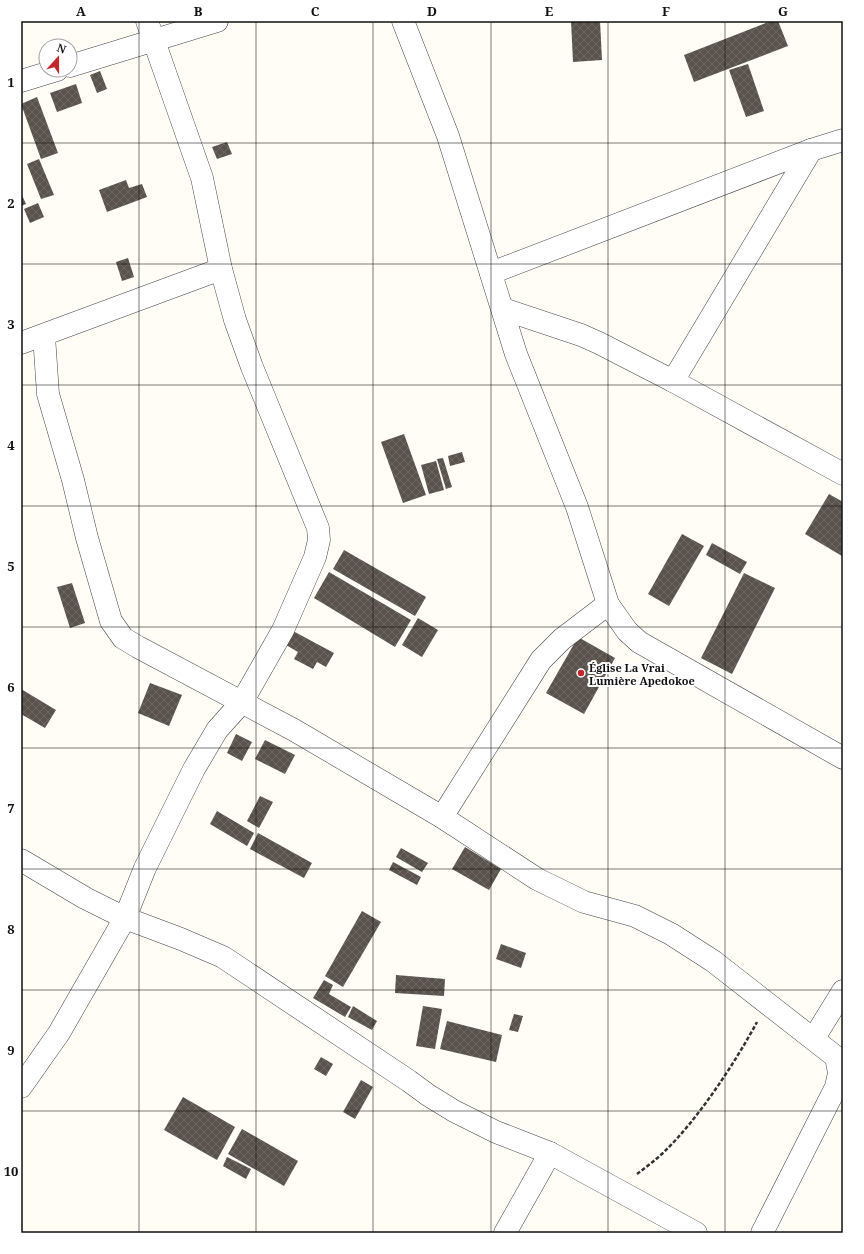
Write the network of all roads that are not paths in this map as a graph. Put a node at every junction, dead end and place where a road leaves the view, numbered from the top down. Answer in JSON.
{"nodes":[{"id":1,"x":217,"y":21,"type":"edge"},
{"id":2,"x":403,"y":21,"type":"edge"},
{"id":3,"x":150,"y":30,"type":"edge"},
{"id":4,"x":78,"y":62,"type":"edge"},
{"id":5,"x":38,"y":76,"type":"edge"},
{"id":6,"x":21,"y":81,"type":"edge"},
{"id":7,"x":843,"y":140,"type":"edge"},
{"id":8,"x":811,"y":150,"type":"junction"},
{"id":9,"x":221,"y":269,"type":"junction"},
{"id":10,"x":491,"y":273,"type":"junction"},
{"id":11,"x":503,"y":309,"type":"junction"},
{"id":12,"x":44,"y":336,"type":"junction"},
{"id":13,"x":21,"y":343,"type":"edge"},
{"id":14,"x":673,"y":381,"type":"junction"},
{"id":15,"x":843,"y":474,"type":"edge"},
{"id":16,"x":608,"y":604,"type":"junction"},
{"id":17,"x":242,"y":702,"type":"junction"},
{"id":18,"x":843,"y":758,"type":"edge"},
{"id":19,"x":442,"y":817,"type":"junction"},
{"id":20,"x":21,"y":860,"type":"edge"},
{"id":21,"x":125,"y":918,"type":"junction"},
{"id":22,"x":843,"y":991,"type":"edge"},
{"id":23,"x":814,"y":1038,"type":"junction"},
{"id":24,"x":21,"y":1087,"type":"edge"},
{"id":25,"x":550,"y":1152,"type":"junction"},
{"id":26,"x":505,"y":1233,"type":"edge"},
{"id":27,"x":696,"y":1233,"type":"edge"},
{"id":28,"x":762,"y":1233,"type":"edge"}],
"edges":[{"from":1,"to":3,"type":"street"},
{"from":2,"to":10,"type":"street"},
{"from":3,"to":4,"type":"street"},
{"from":3,"to":9,"type":"street"},
{"from":5,"to":6,"type":"street"},
{"from":7,"to":8,"type":"street"},
{"from":8,"to":10,"type":"street"},
{"from":8,"to":14,"type":"street"},
{"from":9,"to":12,"type":"street"},
{"from":9,"to":17,"type":"street"},
{"from":10,"to":11,"type":"street"},
{"from":11,"to":14,"type":"street"},
{"from":11,"to":16,"type":"street"},
{"from":12,"to":13,"type":"street"},
{"from":12,"to":17,"type":"street"},
{"from":14,"to":15,"type":"street"},
{"from":16,"to":18,"type":"street"},
{"from":16,"to":19,"type":"street"},
{"from":17,"to":19,"type":"street"},
{"from":17,"to":21,"type":"street"},
{"from":19,"to":23,"type":"street"},
{"from":20,"to":21,"type":"street"},
{"from":21,"to":24,"type":"street"},
{"from":21,"to":25,"type":"street"},
{"from":22,"to":23,"type":"street"},
{"from":23,"to":28,"type":"street"},
{"from":25,"to":26,"type":"street"},
{"from":25,"to":27,"type":"street"}]}
